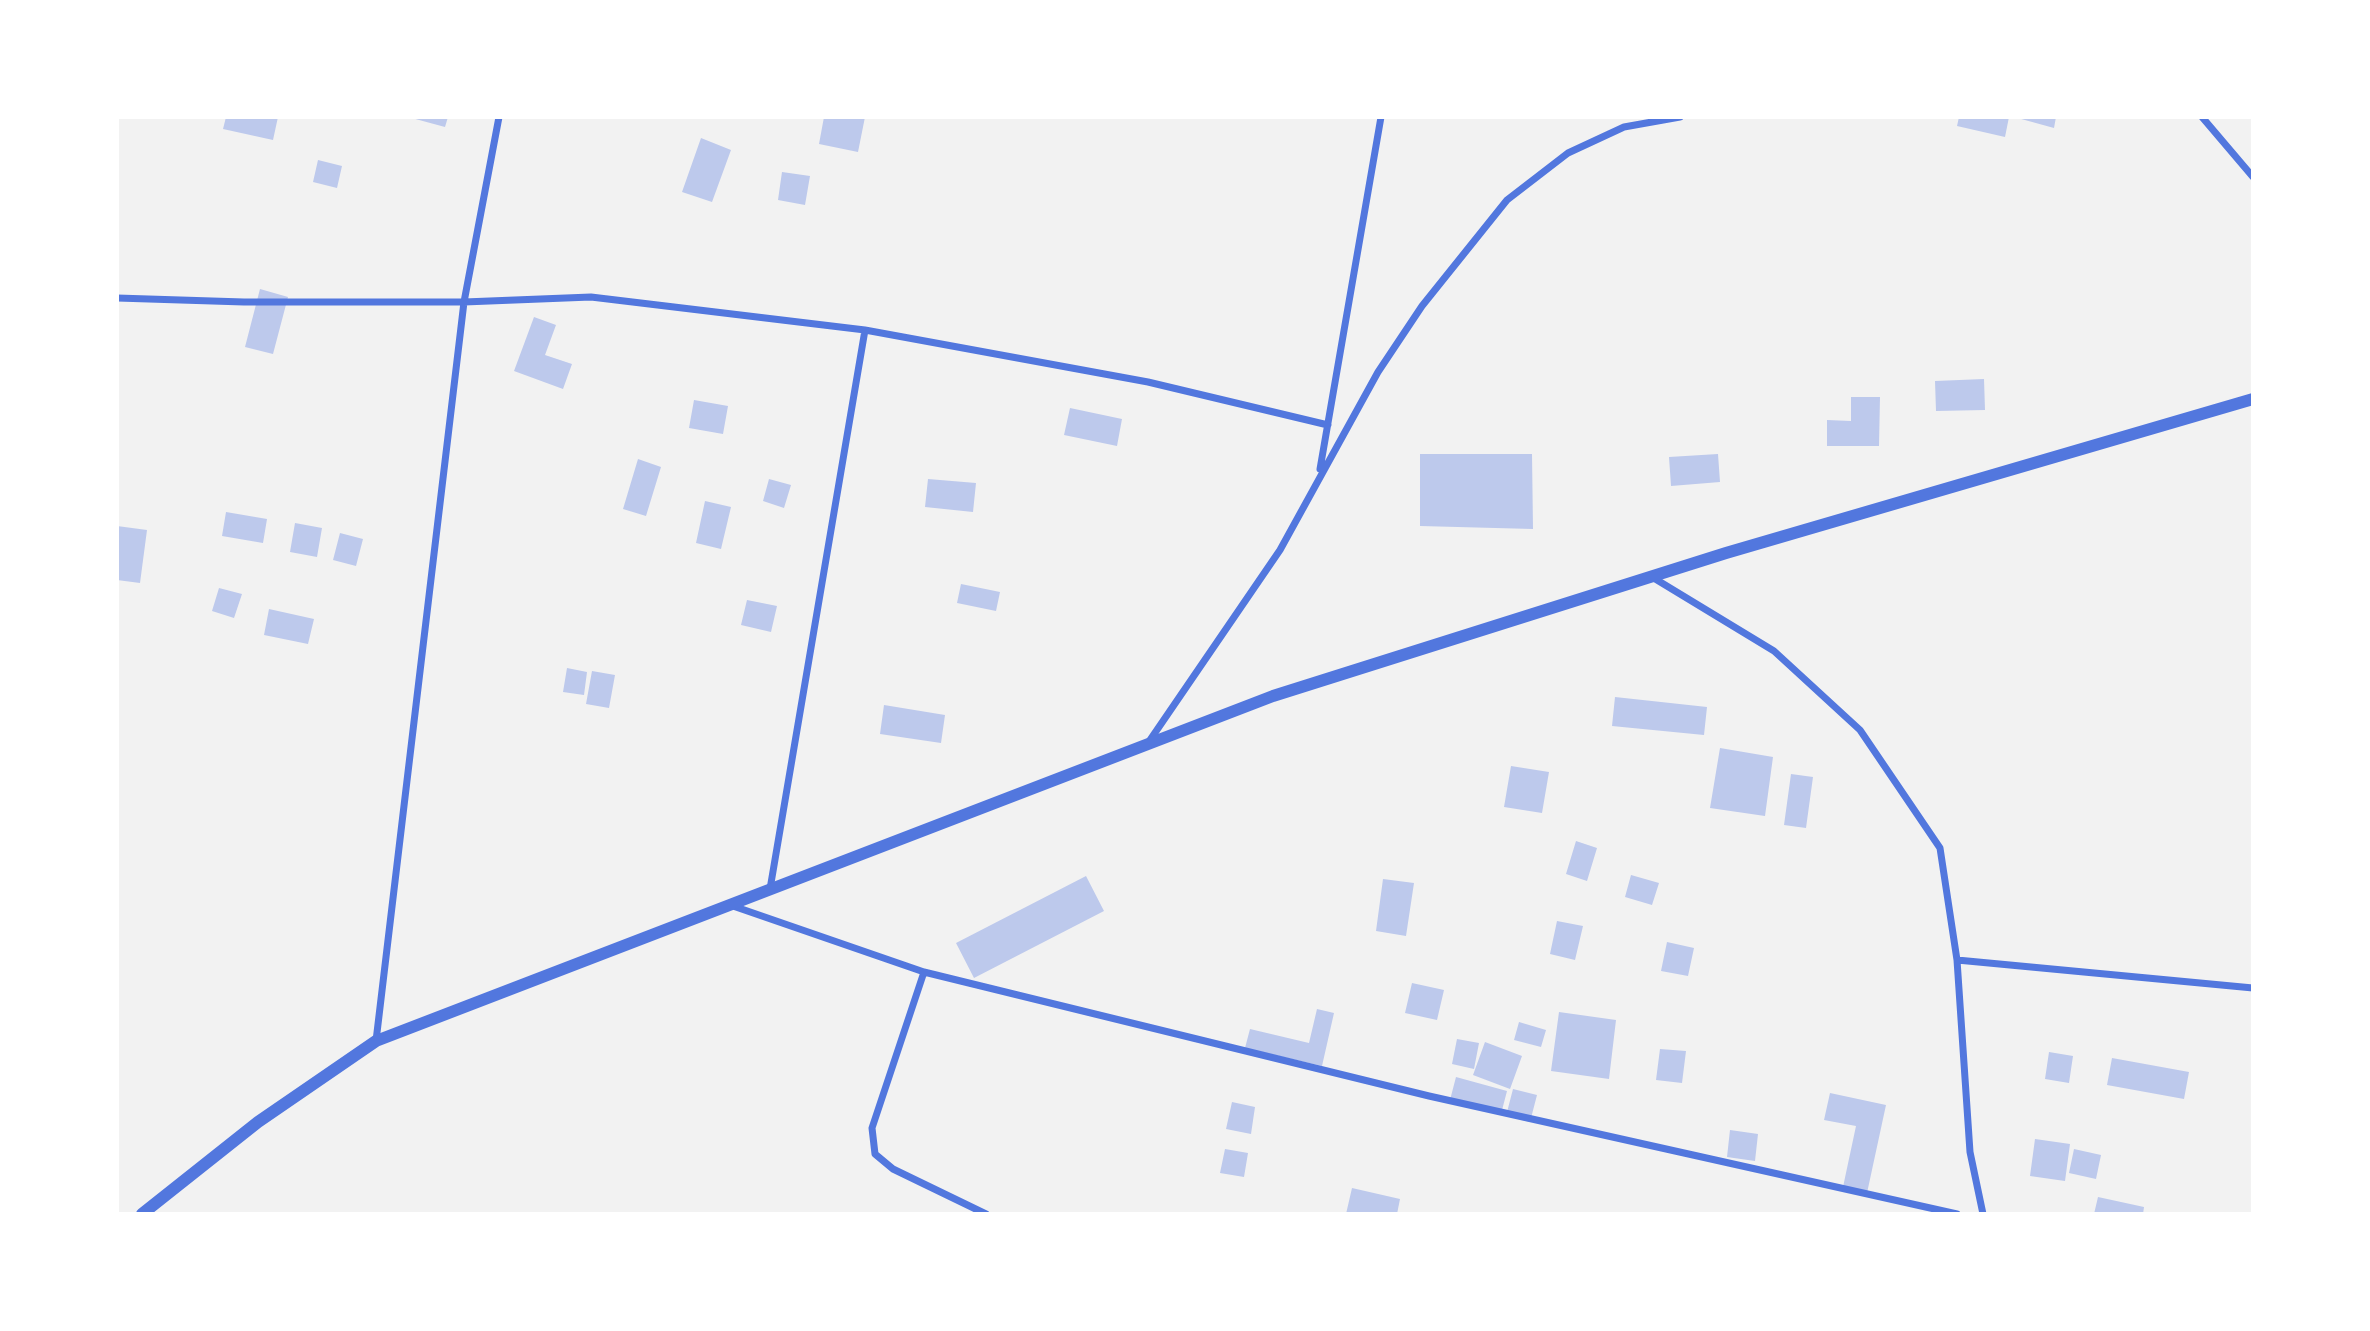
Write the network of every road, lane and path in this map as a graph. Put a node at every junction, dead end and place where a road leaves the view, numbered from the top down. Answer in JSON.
{"nodes":[{"id":1,"x":499,"y":117,"type":"edge"},
{"id":2,"x":1381,"y":117,"type":"edge"},
{"id":3,"x":1680,"y":117,"type":"edge"},
{"id":4,"x":2202,"y":117,"type":"edge"},
{"id":5,"x":2253,"y":177,"type":"edge"},
{"id":6,"x":117,"y":298,"type":"edge"},
{"id":7,"x":464,"y":302,"type":"junction"},
{"id":8,"x":864,"y":330,"type":"junction"},
{"id":9,"x":2253,"y":399,"type":"edge"},
{"id":10,"x":1328,"y":425,"type":"junction"},
{"id":11,"x":1319,"y":477,"type":"junction"},
{"id":12,"x":1652,"y":577,"type":"junction"},
{"id":13,"x":1147,"y":744,"type":"junction"},
{"id":14,"x":770,"y":889,"type":"junction"},
{"id":15,"x":730,"y":905,"type":"junction"},
{"id":16,"x":1957,"y":960,"type":"junction"},
{"id":17,"x":924,"y":972,"type":"junction"},
{"id":18,"x":2253,"y":988,"type":"edge"},
{"id":19,"x":376,"y":1041,"type":"junction"},
{"id":20,"x":142,"y":1214,"type":"edge"},
{"id":21,"x":986,"y":1214,"type":"edge"},
{"id":22,"x":1957,"y":1214,"type":"edge"},
{"id":23,"x":1983,"y":1214,"type":"edge"}],
"edges":[{"from":1,"to":7,"type":"street"},
{"from":2,"to":10,"type":"street"},
{"from":3,"to":11,"type":"street"},
{"from":4,"to":5,"type":"street"},
{"from":6,"to":7,"type":"street"},
{"from":7,"to":8,"type":"street"},
{"from":7,"to":19,"type":"street"},
{"from":8,"to":10,"type":"street"},
{"from":8,"to":14,"type":"street"},
{"from":9,"to":12,"type":"street"},
{"from":10,"to":11,"type":"street"},
{"from":11,"to":13,"type":"street"},
{"from":12,"to":13,"type":"street"},
{"from":12,"to":16,"type":"street"},
{"from":13,"to":14,"type":"street"},
{"from":14,"to":15,"type":"street"},
{"from":15,"to":17,"type":"street"},
{"from":15,"to":19,"type":"street"},
{"from":16,"to":18,"type":"street"},
{"from":16,"to":23,"type":"street"},
{"from":17,"to":21,"type":"street"},
{"from":17,"to":22,"type":"street"},
{"from":19,"to":20,"type":"street"}]}
